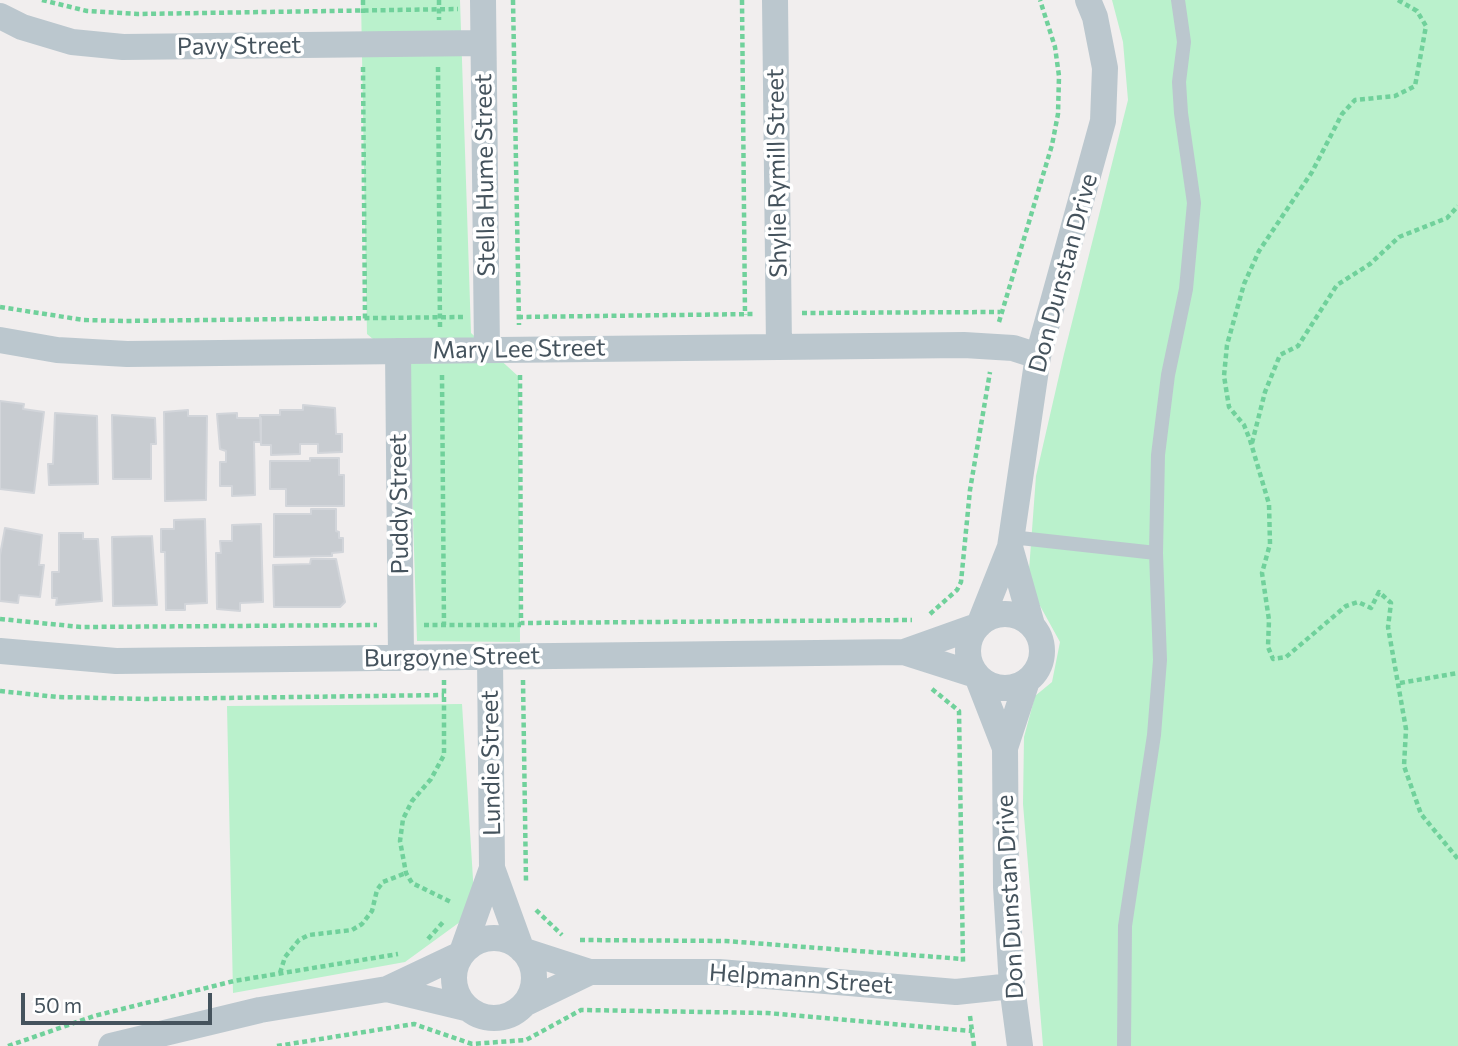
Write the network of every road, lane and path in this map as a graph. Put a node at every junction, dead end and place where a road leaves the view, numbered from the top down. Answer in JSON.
{"nodes":[{"id":1,"x":42,"y":0,"type":"edge"},
{"id":2,"x":363,"y":0,"type":"edge"},
{"id":3,"x":439,"y":0,"type":"edge"},
{"id":4,"x":513,"y":0,"type":"edge"},
{"id":5,"x":741,"y":0,"type":"edge"},
{"id":6,"x":775,"y":0,"type":"edge"},
{"id":7,"x":1040,"y":0,"type":"edge"},
{"id":8,"x":1088,"y":0,"type":"edge"},
{"id":9,"x":1178,"y":0,"type":"edge"},
{"id":10,"x":1398,"y":0,"type":"edge"},
{"id":11,"x":483,"y":4,"type":"edge"},
{"id":12,"x":439,"y":9,"type":"junction"},
{"id":13,"x":363,"y":11,"type":"junction"},
{"id":14,"x":0,"y":16,"type":"edge"},
{"id":15,"x":438,"y":43,"type":"junction"},
{"id":16,"x":483,"y":43,"type":"junction"},
{"id":17,"x":363,"y":44,"type":"junction"},
{"id":18,"x":1458,"y":206,"type":"edge"},
{"id":19,"x":745,"y":315,"type":"dead end"},
{"id":20,"x":365,"y":318,"type":"dead end"},
{"id":21,"x":0,"y":340,"type":"edge"},
{"id":22,"x":995,"y":346,"type":"junction"},
{"id":23,"x":779,"y":347,"type":"junction"},
{"id":24,"x":519,"y":349,"type":"junction"},
{"id":25,"x":441,"y":350,"type":"junction"},
{"id":26,"x":487,"y":350,"type":"junction"},
{"id":27,"x":397,"y":351,"type":"junction"},
{"id":28,"x":1038,"y":356,"type":"junction"},
{"id":29,"x":1251,"y":447,"type":"junction"},
{"id":30,"x":1010,"y":542,"type":"junction"},
{"id":31,"x":1156,"y":553,"type":"junction"},
{"id":32,"x":1032,"y":625,"type":"junction"},
{"id":33,"x":978,"y":626,"type":"junction"},
{"id":34,"x":0,"y":651,"type":"edge"},
{"id":35,"x":911,"y":655,"type":"junction"},
{"id":36,"x":444,"y":657,"type":"junction"},
{"id":37,"x":490,"y":657,"type":"junction"},
{"id":38,"x":401,"y":658,"type":"junction"},
{"id":39,"x":1458,"y":673,"type":"edge"},
{"id":40,"x":976,"y":675,"type":"junction"},
{"id":41,"x":1027,"y":681,"type":"junction"},
{"id":42,"x":1400,"y":683,"type":"junction"},
{"id":43,"x":0,"y":691,"type":"edge"},
{"id":44,"x":444,"y":695,"type":"junction"},
{"id":45,"x":1004,"y":748,"type":"junction"},
{"id":46,"x":1458,"y":859,"type":"edge"},
{"id":47,"x":492,"y":868,"type":"junction"},
{"id":48,"x":406,"y":873,"type":"junction"},
{"id":49,"x":466,"y":908,"type":"junction"},
{"id":50,"x":508,"y":911,"type":"junction"},
{"id":51,"x":567,"y":940,"type":"dead end"},
{"id":52,"x":575,"y":940,"type":"dead end"},
{"id":53,"x":417,"y":947,"type":"dead end"},
{"id":54,"x":521,"y":949,"type":"junction"},
{"id":55,"x":406,"y":951,"type":"dead end"},
{"id":56,"x":462,"y":953,"type":"junction"},
{"id":57,"x":963,"y":959,"type":"junction"},
{"id":58,"x":280,"y":972,"type":"junction"},
{"id":59,"x":590,"y":972,"type":"junction"},
{"id":60,"x":1012,"y":986,"type":"junction"},
{"id":61,"x":387,"y":989,"type":"junction"},
{"id":62,"x":967,"y":991,"type":"junction"},
{"id":63,"x":526,"y":1003,"type":"junction"},
{"id":64,"x":466,"y":1008,"type":"junction"},
{"id":65,"x":972,"y":1031,"type":"junction"},
{"id":66,"x":8,"y":1046,"type":"edge"},
{"id":67,"x":111,"y":1046,"type":"edge"},
{"id":68,"x":278,"y":1046,"type":"edge"},
{"id":69,"x":974,"y":1046,"type":"edge"},
{"id":70,"x":1020,"y":1046,"type":"edge"},
{"id":71,"x":1124,"y":1046,"type":"edge"}],
"edges":[{"from":1,"to":13,"type":"path"},
{"from":2,"to":13,"type":"path"},
{"from":3,"to":12,"type":"path"},
{"from":4,"to":24,"type":"path"},
{"from":5,"to":19,"type":"path"},
{"from":6,"to":23,"type":"street","name":"Shylie Rymill Street"},
{"from":7,"to":22,"type":"path"},
{"from":8,"to":28,"type":"street","name":"Don Dunstan Drive"},
{"from":9,"to":31,"type":"lane"},
{"from":10,"to":29,"type":"path"},
{"from":11,"to":12,"type":"path"},
{"from":11,"to":16,"type":"street","name":"Stella Hume Street"},
{"from":12,"to":13,"type":"path"},
{"from":12,"to":15,"type":"path"},
{"from":13,"to":17,"type":"path"},
{"from":14,"to":17,"type":"street","name":"Pavy Street"},
{"from":15,"to":16,"type":"street","name":"Pavy Street"},
{"from":15,"to":17,"type":"street","name":"Pavy Street"},
{"from":15,"to":25,"type":"path"},
{"from":16,"to":26,"type":"street","name":"Stella Hume Street"},
{"from":17,"to":20,"type":"path"},
{"from":18,"to":29,"type":"path"},
{"from":21,"to":27,"type":"street","name":"Mary Lee Street"},
{"from":22,"to":23,"type":"street","name":"Mary Lee Street"},
{"from":22,"to":24,"type":"path"},
{"from":22,"to":28,"type":"street","name":"Mary Lee Street"},
{"from":23,"to":24,"type":"street","name":"Mary Lee Street"},
{"from":24,"to":26,"type":"street","name":"Mary Lee Street"},
{"from":25,"to":26,"type":"street","name":"Mary Lee Street"},
{"from":25,"to":27,"type":"street","name":"Mary Lee Street"},
{"from":25,"to":36,"type":"path"},
{"from":27,"to":38,"type":"street","name":"Puddy Street"},
{"from":28,"to":30,"type":"street","name":"Don Dunstan Drive"},
{"from":29,"to":42,"type":"path"},
{"from":30,"to":31,"type":"lane"},
{"from":30,"to":32,"type":"street","name":"Don Dunstan Drive"},
{"from":30,"to":33,"type":"street","name":"Don Dunstan Drive"},
{"from":31,"to":71,"type":"lane"},
{"from":32,"to":33,"type":"street"},
{"from":32,"to":41,"type":"street"},
{"from":33,"to":35,"type":"street","name":"Burgoyne Street"},
{"from":33,"to":40,"type":"street"},
{"from":34,"to":38,"type":"street","name":"Burgoyne Street"},
{"from":35,"to":37,"type":"street","name":"Burgoyne Street"},
{"from":35,"to":40,"type":"street","name":"Burgoyne Street"},
{"from":35,"to":57,"type":"path"},
{"from":36,"to":37,"type":"street","name":"Burgoyne Street"},
{"from":36,"to":38,"type":"street","name":"Burgoyne Street"},
{"from":36,"to":44,"type":"path"},
{"from":37,"to":47,"type":"street","name":"Lundie Street"},
{"from":39,"to":42,"type":"path"},
{"from":40,"to":41,"type":"street"},
{"from":40,"to":45,"type":"street","name":"Don Dunstan Drive"},
{"from":41,"to":45,"type":"street","name":"Don Dunstan Drive"},
{"from":42,"to":46,"type":"path"},
{"from":43,"to":44,"type":"path"},
{"from":44,"to":48,"type":"path"},
{"from":45,"to":60,"type":"street","name":"Don Dunstan Drive"},
{"from":47,"to":49,"type":"street","name":"Lundie Street"},
{"from":47,"to":50,"type":"street","name":"Lundie Street"},
{"from":48,"to":49,"type":"path"},
{"from":48,"to":58,"type":"path"},
{"from":49,"to":53,"type":"path"},
{"from":49,"to":56,"type":"street","name":"Lundie Street"},
{"from":50,"to":51,"type":"path"},
{"from":50,"to":54,"type":"street","name":"Lundie Street"},
{"from":52,"to":57,"type":"path"},
{"from":54,"to":56,"type":"street"},
{"from":54,"to":59,"type":"street","name":"Helpmann Street"},
{"from":54,"to":63,"type":"street"},
{"from":55,"to":58,"type":"path"},
{"from":56,"to":61,"type":"street"},
{"from":56,"to":64,"type":"street"},
{"from":57,"to":62,"type":"path"},
{"from":58,"to":66,"type":"path"},
{"from":59,"to":62,"type":"street","name":"Helpmann Street"},
{"from":59,"to":63,"type":"street","name":"Helpmann Street"},
{"from":60,"to":62,"type":"street","name":"Helpmann Street"},
{"from":60,"to":70,"type":"street","name":"Don Dunstan Drive"},
{"from":61,"to":64,"type":"street"},
{"from":61,"to":67,"type":"street"},
{"from":62,"to":65,"type":"path"},
{"from":63,"to":64,"type":"street"},
{"from":65,"to":68,"type":"path"},
{"from":65,"to":69,"type":"path"}]}
